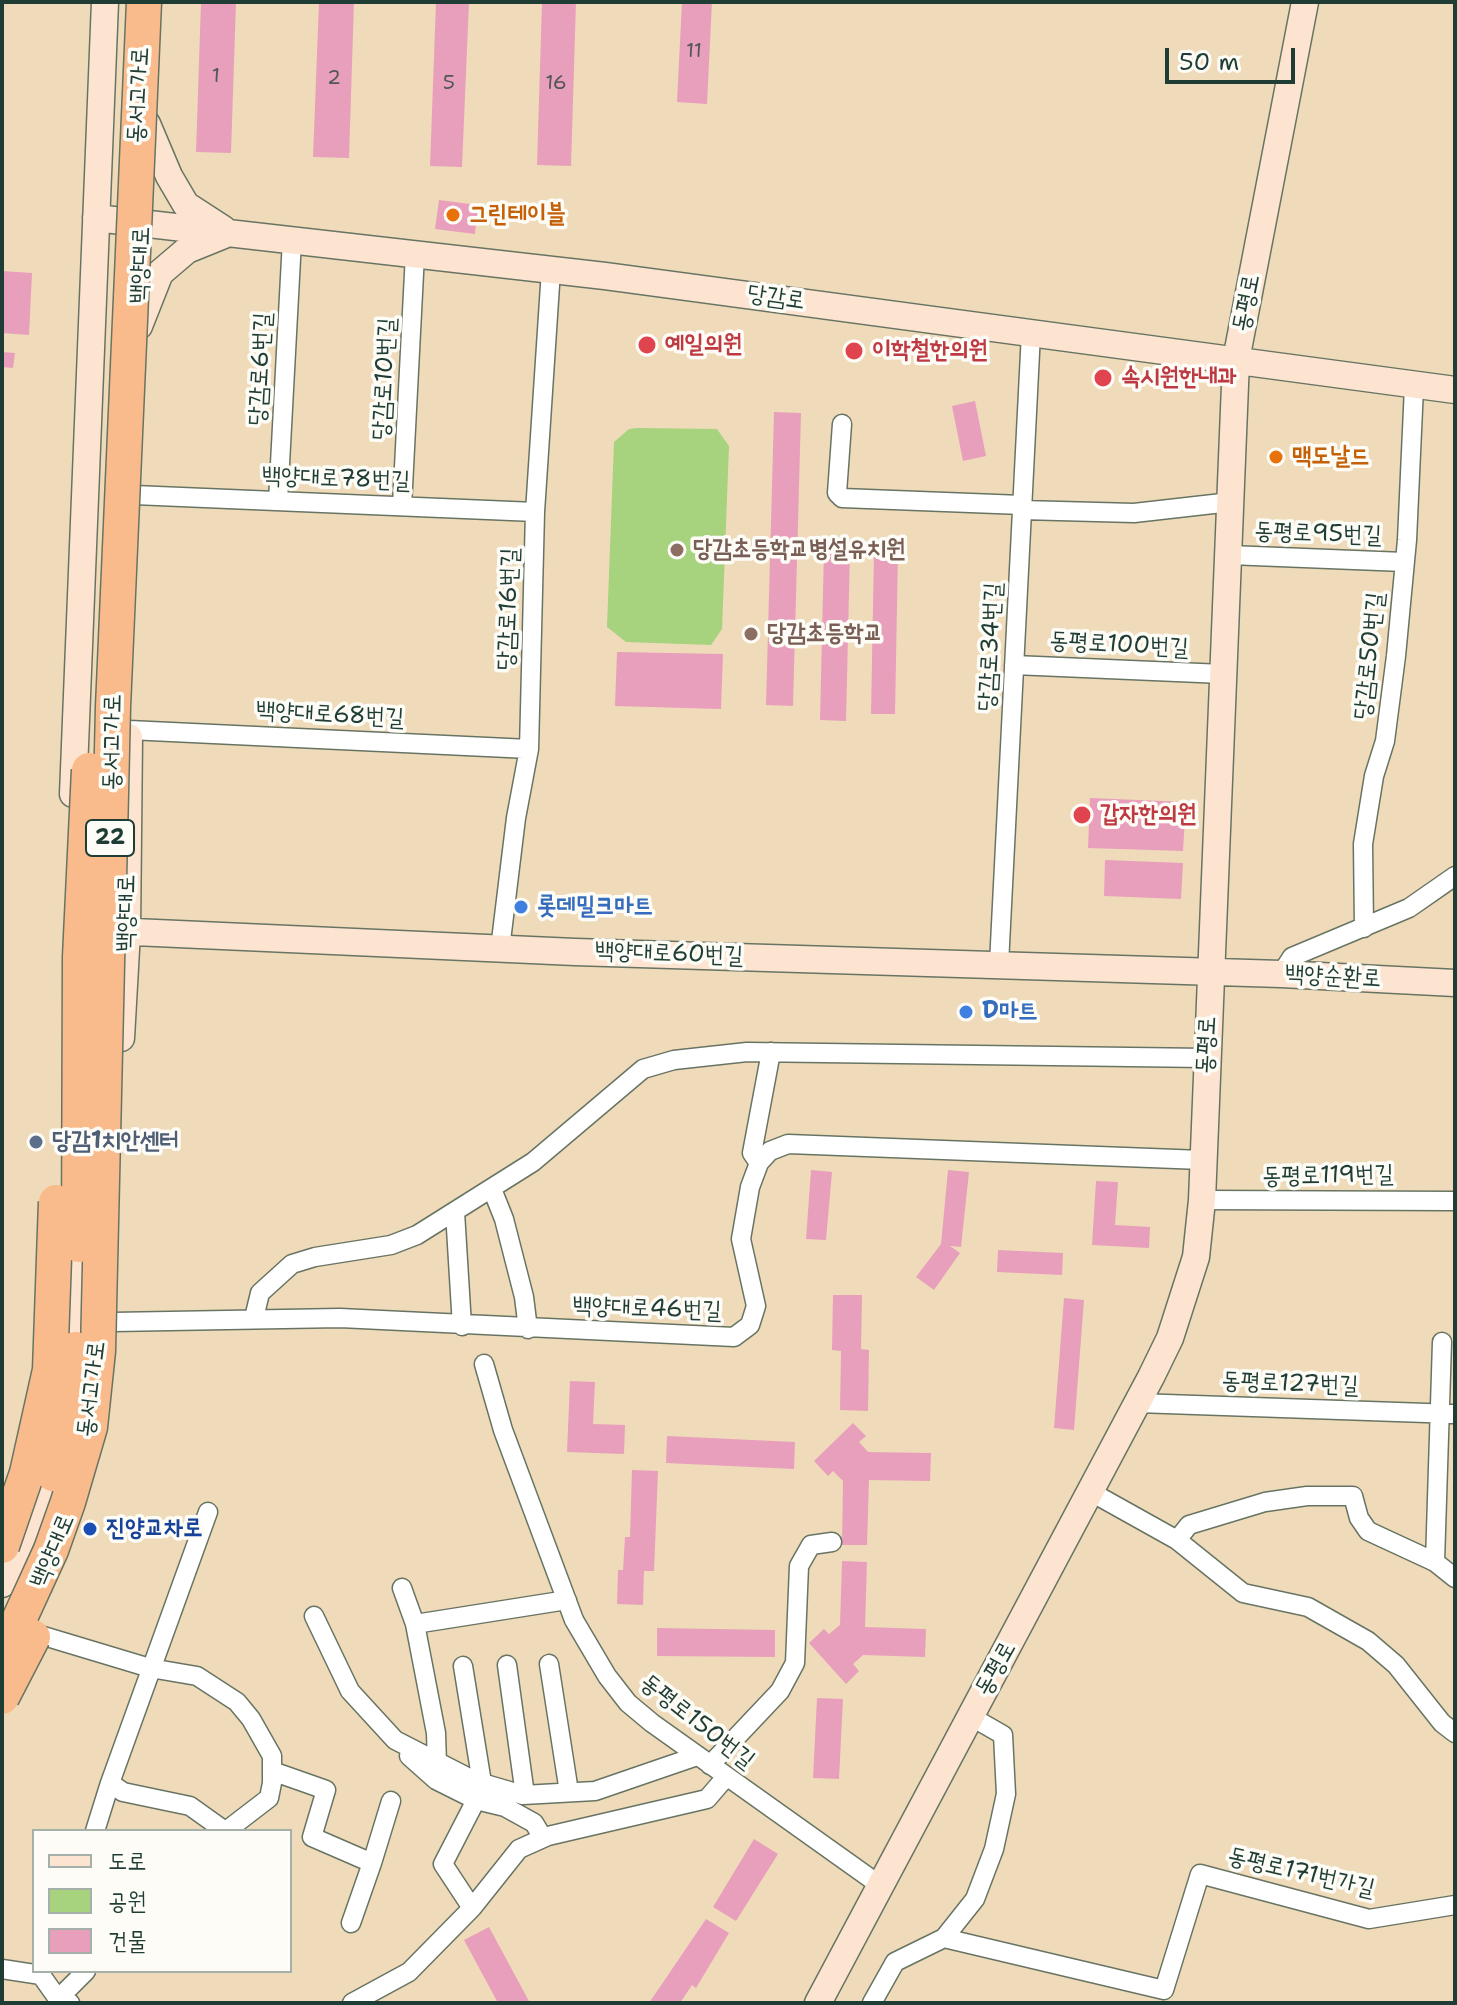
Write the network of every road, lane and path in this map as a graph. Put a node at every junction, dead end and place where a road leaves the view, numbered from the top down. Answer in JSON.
{"nodes":[{"id":1,"x":105,"y":2,"type":"edge"},
{"id":2,"x":123,"y":2,"type":"edge"},
{"id":3,"x":144,"y":2,"type":"edge"},
{"id":4,"x":153,"y":2,"type":"edge"},
{"id":5,"x":1305,"y":2,"type":"edge"},
{"id":6,"x":147,"y":124,"type":"junction"},
{"id":7,"x":96,"y":218,"type":"junction"},
{"id":8,"x":142,"y":223,"type":"junction"},
{"id":9,"x":229,"y":233,"type":"junction"},
{"id":10,"x":292,"y":240,"type":"junction"},
{"id":11,"x":415,"y":254,"type":"junction"},
{"id":12,"x":551,"y":270,"type":"junction"},
{"id":13,"x":139,"y":326,"type":"junction"},
{"id":14,"x":1031,"y":333,"type":"junction"},
{"id":15,"x":1236,"y":360,"type":"junction"},
{"id":16,"x":1414,"y":387,"type":"junction"},
{"id":17,"x":1455,"y":390,"type":"edge"},
{"id":18,"x":842,"y":424,"type":"dead end"},
{"id":19,"x":134,"y":495,"type":"junction"},
{"id":20,"x":278,"y":501,"type":"junction"},
{"id":21,"x":1231,"y":502,"type":"junction"},
{"id":22,"x":402,"y":506,"type":"junction"},
{"id":23,"x":1022,"y":507,"type":"junction"},
{"id":24,"x":535,"y":512,"type":"junction"},
{"id":25,"x":1229,"y":555,"type":"junction"},
{"id":26,"x":1404,"y":562,"type":"junction"},
{"id":27,"x":1014,"y":665,"type":"junction"},
{"id":28,"x":1223,"y":674,"type":"junction"},
{"id":29,"x":121,"y":718,"type":"junction"},
{"id":30,"x":529,"y":749,"type":"junction"},
{"id":31,"x":1455,"y":876,"type":"edge"},
{"id":32,"x":69,"y":897,"type":"junction"},
{"id":33,"x":1364,"y":928,"type":"junction"},
{"id":34,"x":82,"y":931,"type":"junction"},
{"id":35,"x":127,"y":932,"type":"junction"},
{"id":36,"x":500,"y":949,"type":"junction"},
{"id":37,"x":999,"y":964,"type":"junction"},
{"id":38,"x":1211,"y":972,"type":"junction"},
{"id":39,"x":1281,"y":974,"type":"junction"},
{"id":40,"x":1455,"y":983,"type":"edge"},
{"id":41,"x":71,"y":1010,"type":"junction"},
{"id":42,"x":122,"y":1014,"type":"junction"},
{"id":43,"x":771,"y":1052,"type":"junction"},
{"id":44,"x":1206,"y":1058,"type":"junction"},
{"id":45,"x":1202,"y":1160,"type":"junction"},
{"id":46,"x":759,"y":1163,"type":"junction"},
{"id":47,"x":69,"y":1179,"type":"junction"},
{"id":48,"x":492,"y":1189,"type":"junction"},
{"id":49,"x":1202,"y":1200,"type":"junction"},
{"id":50,"x":1455,"y":1201,"type":"edge"},
{"id":51,"x":455,"y":1212,"type":"junction"},
{"id":52,"x":254,"y":1318,"type":"junction"},
{"id":53,"x":113,"y":1322,"type":"junction"},
{"id":54,"x":462,"y":1326,"type":"junction"},
{"id":55,"x":528,"y":1329,"type":"junction"},
{"id":56,"x":1442,"y":1342,"type":"dead end"},
{"id":57,"x":484,"y":1364,"type":"dead end"},
{"id":58,"x":1137,"y":1403,"type":"junction"},
{"id":59,"x":1448,"y":1414,"type":"edge"},
{"id":60,"x":1091,"y":1492,"type":"junction"},
{"id":61,"x":2,"y":1512,"type":"edge"},
{"id":62,"x":208,"y":1512,"type":"dead end"},
{"id":63,"x":1177,"y":1540,"type":"junction"},
{"id":64,"x":832,"y":1542,"type":"dead end"},
{"id":65,"x":2,"y":1546,"type":"edge"},
{"id":66,"x":1435,"y":1562,"type":"junction"},
{"id":67,"x":1455,"y":1578,"type":"edge"},
{"id":68,"x":2,"y":1584,"type":"edge"},
{"id":69,"x":402,"y":1588,"type":"dead end"},
{"id":70,"x":567,"y":1600,"type":"junction"},
{"id":71,"x":314,"y":1616,"type":"dead end"},
{"id":72,"x":415,"y":1624,"type":"junction"},
{"id":73,"x":6,"y":1637,"type":"edge"},
{"id":74,"x":549,"y":1664,"type":"dead end"},
{"id":75,"x":507,"y":1665,"type":"dead end"},
{"id":76,"x":463,"y":1666,"type":"dead end"},
{"id":77,"x":150,"y":1668,"type":"junction"},
{"id":78,"x":2,"y":1697,"type":"edge"},
{"id":79,"x":970,"y":1716,"type":"junction"},
{"id":80,"x":387,"y":1731,"type":"junction"},
{"id":81,"x":1455,"y":1733,"type":"edge"},
{"id":82,"x":703,"y":1760,"type":"junction"},
{"id":83,"x":437,"y":1764,"type":"junction"},
{"id":84,"x":272,"y":1771,"type":"junction"},
{"id":85,"x":726,"y":1777,"type":"junction"},
{"id":86,"x":110,"y":1783,"type":"junction"},
{"id":87,"x":479,"y":1792,"type":"junction"},
{"id":88,"x":569,"y":1792,"type":"junction"},
{"id":89,"x":525,"y":1795,"type":"junction"},
{"id":90,"x":391,"y":1801,"type":"dead end"},
{"id":91,"x":96,"y":1829,"type":"edge"},
{"id":92,"x":223,"y":1829,"type":"edge"},
{"id":93,"x":229,"y":1829,"type":"edge"},
{"id":94,"x":543,"y":1838,"type":"junction"},
{"id":95,"x":372,"y":1863,"type":"junction"},
{"id":96,"x":881,"y":1886,"type":"junction"},
{"id":97,"x":1453,"y":1907,"type":"edge"},
{"id":98,"x":472,"y":1908,"type":"junction"},
{"id":99,"x":351,"y":1923,"type":"dead end"},
{"id":100,"x":944,"y":1938,"type":"junction"},
{"id":101,"x":2,"y":1969,"type":"edge"},
{"id":102,"x":32,"y":1972,"type":"edge"},
{"id":103,"x":42,"y":1973,"type":"edge"},
{"id":104,"x":85,"y":1973,"type":"edge"},
{"id":105,"x":64,"y":2001,"type":"edge"},
{"id":106,"x":352,"y":2003,"type":"edge"},
{"id":107,"x":818,"y":2003,"type":"edge"},
{"id":108,"x":872,"y":2003,"type":"edge"}],
"edges":[{"from":1,"to":7,"type":"main road","name":"백양대로"},
{"from":2,"to":34,"type":"highway","name":"동서고가로","number":"22","bridge":true},
{"from":3,"to":29,"type":"highway","name":"동서고가로","number":"22","bridge":true},
{"from":4,"to":6,"type":"main road","name":"백양대로"},
{"from":5,"to":15,"type":"main road","name":"동평로"},
{"from":6,"to":8,"type":"main road","name":"백양대로"},
{"from":6,"to":9,"type":"main road"},
{"from":7,"to":8,"type":"main road","name":"당감로"},
{"from":7,"to":32,"type":"main road","name":"백양대로"},
{"from":8,"to":9,"type":"main road","name":"당감로"},
{"from":8,"to":13,"type":"main road","name":"백양대로"},
{"from":9,"to":10,"type":"main road","name":"당감로"},
{"from":9,"to":13,"type":"main road"},
{"from":10,"to":11,"type":"main road","name":"당감로"},
{"from":10,"to":20,"type":"street","name":"당감로6번길"},
{"from":11,"to":12,"type":"main road","name":"당감로"},
{"from":11,"to":22,"type":"street","name":"당감로10번길"},
{"from":12,"to":14,"type":"main road","name":"당감로"},
{"from":12,"to":24,"type":"street","name":"당감로16번길"},
{"from":13,"to":19,"type":"main road","name":"백양대로"},
{"from":14,"to":15,"type":"main road","name":"당감로"},
{"from":14,"to":23,"type":"street","name":"당감로34번길"},
{"from":15,"to":16,"type":"main road","name":"당감로"},
{"from":15,"to":21,"type":"main road","name":"동평로"},
{"from":16,"to":17,"type":"main road","name":"당감로"},
{"from":16,"to":26,"type":"street","name":"당감로50번길"},
{"from":18,"to":23,"type":"street"},
{"from":19,"to":20,"type":"street","name":"백양대로78번길"},
{"from":19,"to":29,"type":"main road","name":"백양대로"},
{"from":20,"to":22,"type":"street","name":"백양대로78번길"},
{"from":21,"to":23,"type":"street"},
{"from":21,"to":25,"type":"main road","name":"동평로"},
{"from":22,"to":24,"type":"street","name":"백양대로78번길"},
{"from":23,"to":27,"type":"street","name":"당감로34번길"},
{"from":24,"to":30,"type":"street","name":"당감로16번길"},
{"from":25,"to":26,"type":"street","name":"동평로95번길"},
{"from":25,"to":28,"type":"main road","name":"동평로"},
{"from":26,"to":33,"type":"street","name":"당감로50번길"},
{"from":27,"to":28,"type":"street","name":"동평로100번길"},
{"from":27,"to":37,"type":"street","name":"당감로34번길"},
{"from":28,"to":38,"type":"main road","name":"동평로"},
{"from":29,"to":30,"type":"street","name":"백양대로68번길"},
{"from":29,"to":35,"type":"main road","name":"백양대로"},
{"from":29,"to":73,"type":"highway","name":"동서고가로","number":"22","bridge":true},
{"from":29,"to":78,"type":"highway","bridge":true},
{"from":30,"to":36,"type":"street","name":"당감로16번길"},
{"from":31,"to":33,"type":"street"},
{"from":32,"to":35,"type":"main road","name":"백양대로60번길"},
{"from":32,"to":41,"type":"main road","name":"백양대로"},
{"from":33,"to":39,"type":"street"},
{"from":34,"to":65,"type":"highway","bridge":true},
{"from":34,"to":73,"type":"highway","name":"동서고가로","number":"22","bridge":true},
{"from":35,"to":36,"type":"main road","name":"백양대로60번길"},
{"from":35,"to":42,"type":"main road","name":"백양대로"},
{"from":36,"to":37,"type":"main road","name":"백양대로60번길"},
{"from":37,"to":38,"type":"main road","name":"백양대로60번길"},
{"from":38,"to":39,"type":"main road","name":"백양순환로"},
{"from":38,"to":44,"type":"main road","name":"동평로"},
{"from":39,"to":40,"type":"main road","name":"백양순환로"},
{"from":41,"to":42,"type":"main road"},
{"from":41,"to":47,"type":"main road","name":"백양대로"},
{"from":42,"to":53,"type":"main road","name":"백양대로"},
{"from":43,"to":44,"type":"street"},
{"from":43,"to":46,"type":"street"},
{"from":43,"to":48,"type":"street"},
{"from":44,"to":45,"type":"main road","name":"동평로"},
{"from":45,"to":46,"type":"street"},
{"from":45,"to":49,"type":"main road","name":"동평로"},
{"from":46,"to":55,"type":"street","name":"백양대로46번길"},
{"from":47,"to":61,"type":"main road","name":"백양대로"},
{"from":47,"to":68,"type":"main road","name":"백양대로"},
{"from":48,"to":51,"type":"street"},
{"from":48,"to":55,"type":"street"},
{"from":49,"to":50,"type":"street","name":"동평로119번길"},
{"from":49,"to":58,"type":"main road","name":"동평로"},
{"from":51,"to":52,"type":"street"},
{"from":51,"to":54,"type":"street"},
{"from":52,"to":53,"type":"street","name":"백양대로46번길"},
{"from":52,"to":54,"type":"street","name":"백양대로46번길"},
{"from":53,"to":73,"type":"main road","name":"백양대로"},
{"from":54,"to":55,"type":"street","name":"백양대로46번길"},
{"from":56,"to":59,"type":"street"},
{"from":57,"to":70,"type":"street","name":"동평로150번길"},
{"from":58,"to":59,"type":"street","name":"동평로127번길"},
{"from":58,"to":60,"type":"main road","name":"동평로"},
{"from":59,"to":66,"type":"street"},
{"from":60,"to":63,"type":"street"},
{"from":60,"to":79,"type":"main road","name":"동평로"},
{"from":62,"to":77,"type":"street"},
{"from":63,"to":66,"type":"street"},
{"from":63,"to":81,"type":"street"},
{"from":64,"to":82,"type":"street"},
{"from":66,"to":67,"type":"street"},
{"from":69,"to":72,"type":"street"},
{"from":70,"to":72,"type":"street"},
{"from":70,"to":82,"type":"street","name":"동평로150번길"},
{"from":71,"to":80,"type":"street"},
{"from":72,"to":83,"type":"street"},
{"from":73,"to":77,"type":"street"},
{"from":74,"to":88,"type":"street"},
{"from":75,"to":89,"type":"street"},
{"from":76,"to":87,"type":"street"},
{"from":77,"to":84,"type":"street"},
{"from":77,"to":86,"type":"street"},
{"from":79,"to":96,"type":"main road","name":"동평로"},
{"from":79,"to":100,"type":"street"},
{"from":80,"to":83,"type":"street"},
{"from":80,"to":87,"type":"street"},
{"from":82,"to":85,"type":"street","name":"동평로150번길"},
{"from":82,"to":88,"type":"street"},
{"from":83,"to":87,"type":"street"},
{"from":84,"to":93,"type":"street"},
{"from":84,"to":95,"type":"street"},
{"from":85,"to":94,"type":"street"},
{"from":85,"to":96,"type":"street","name":"동평로150번길"},
{"from":86,"to":91,"type":"street"},
{"from":86,"to":92,"type":"street"},
{"from":87,"to":89,"type":"street"},
{"from":87,"to":94,"type":"street"},
{"from":87,"to":98,"type":"street"},
{"from":88,"to":89,"type":"street"},
{"from":90,"to":95,"type":"street"},
{"from":94,"to":98,"type":"street"},
{"from":95,"to":99,"type":"street"},
{"from":96,"to":107,"type":"main road","name":"동평로"},
{"from":97,"to":100,"type":"street","name":"동평로171번가길"},
{"from":98,"to":106,"type":"street"},
{"from":100,"to":108,"type":"street"},
{"from":101,"to":102,"type":"street"},
{"from":103,"to":105,"type":"street"},
{"from":104,"to":105,"type":"street"}]}
